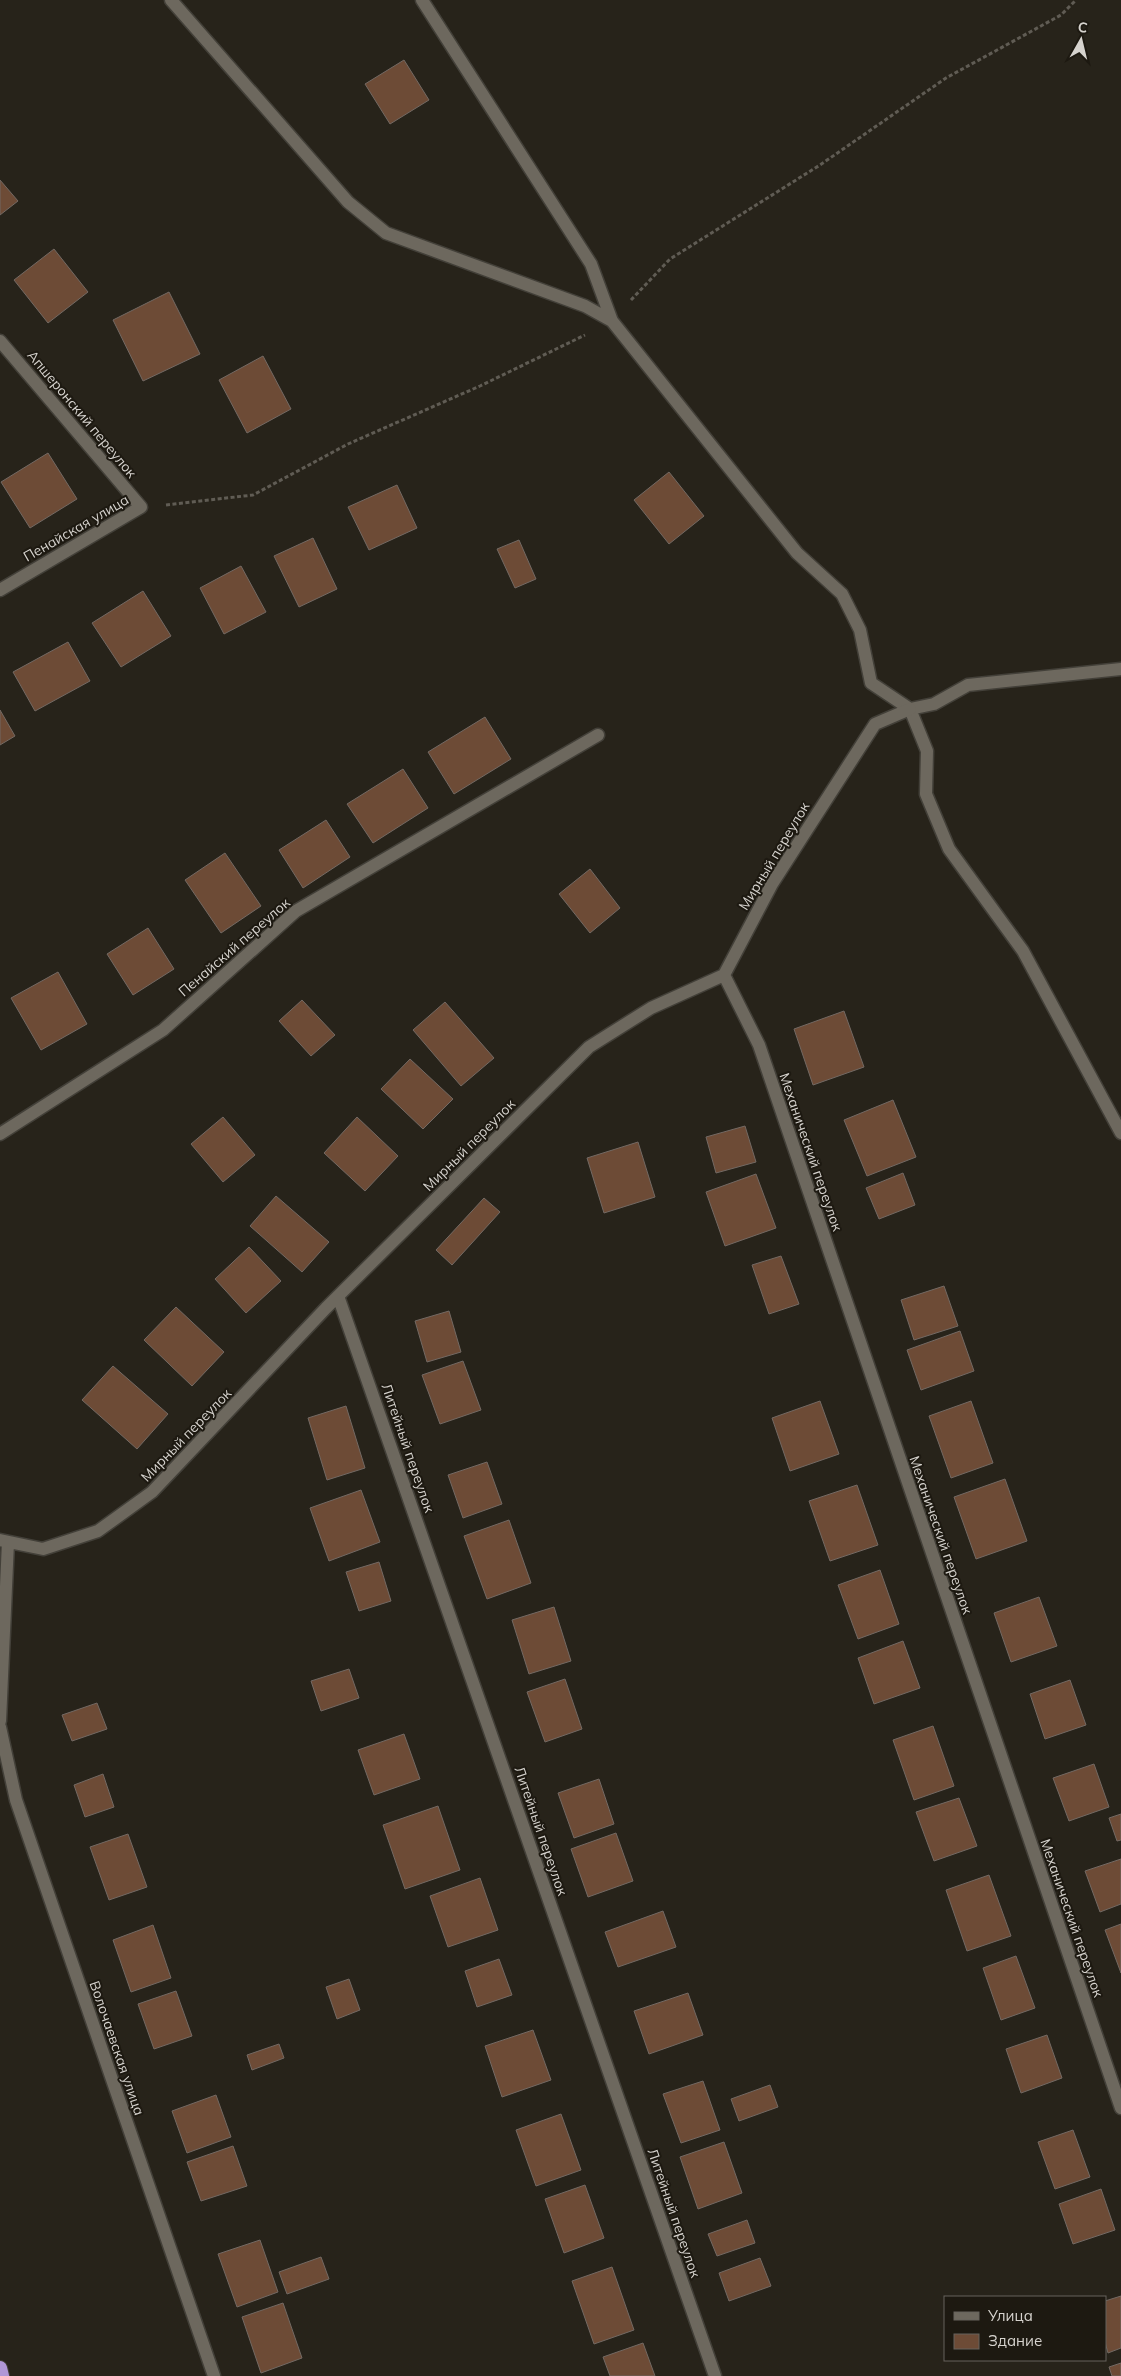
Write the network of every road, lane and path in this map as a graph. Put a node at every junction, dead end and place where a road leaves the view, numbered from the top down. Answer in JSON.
{"nodes":[{"id":1,"x":171,"y":0,"type":"edge"},
{"id":2,"x":422,"y":0,"type":"edge"},
{"id":3,"x":1076,"y":0,"type":"edge"},
{"id":4,"x":612,"y":321,"type":"junction"},
{"id":5,"x":0,"y":341,"type":"edge"},
{"id":6,"x":141,"y":507,"type":"junction"},
{"id":7,"x":0,"y":590,"type":"edge"},
{"id":8,"x":1121,"y":668,"type":"edge"},
{"id":9,"x":910,"y":709,"type":"junction"},
{"id":10,"x":598,"y":735,"type":"dead end"},
{"id":11,"x":724,"y":976,"type":"junction"},
{"id":12,"x":1121,"y":1133,"type":"edge"},
{"id":13,"x":0,"y":1134,"type":"edge"},
{"id":14,"x":338,"y":1296,"type":"junction"},
{"id":15,"x":4,"y":1541,"type":"edge"},
{"id":16,"x":0,"y":1721,"type":"edge"},
{"id":17,"x":0,"y":1728,"type":"edge"},
{"id":18,"x":1121,"y":2108,"type":"edge"},
{"id":19,"x":0,"y":2368,"type":"edge"},
{"id":20,"x":2,"y":2376,"type":"edge"},
{"id":21,"x":214,"y":2376,"type":"edge"},
{"id":22,"x":715,"y":2376,"type":"edge"}],
"edges":[{"from":1,"to":4,"type":"street"},
{"from":2,"to":4,"type":"street"},
{"from":3,"to":4,"type":"path"},
{"from":4,"to":6,"type":"path"},
{"from":4,"to":9,"type":"street"},
{"from":5,"to":6,"type":"street","name":"Апшеронский переулок"},
{"from":6,"to":7,"type":"street","name":"Пенайская улица"},
{"from":8,"to":9,"type":"street","name":"Мирный переулок"},
{"from":9,"to":11,"type":"street","name":"Мирный переулок"},
{"from":9,"to":12,"type":"street"},
{"from":10,"to":13,"type":"street","name":"Пенайский переулок"},
{"from":11,"to":14,"type":"street","name":"Мирный переулок"},
{"from":11,"to":18,"type":"street","name":"Механический переулок"},
{"from":14,"to":15,"type":"street","name":"Мирный переулок"},
{"from":14,"to":22,"type":"street","name":"Литейный переулок"},
{"from":15,"to":16,"type":"street"},
{"from":17,"to":21,"type":"street","name":"Волочаевская улица"},
{"from":19,"to":20,"type":"highway"}]}
